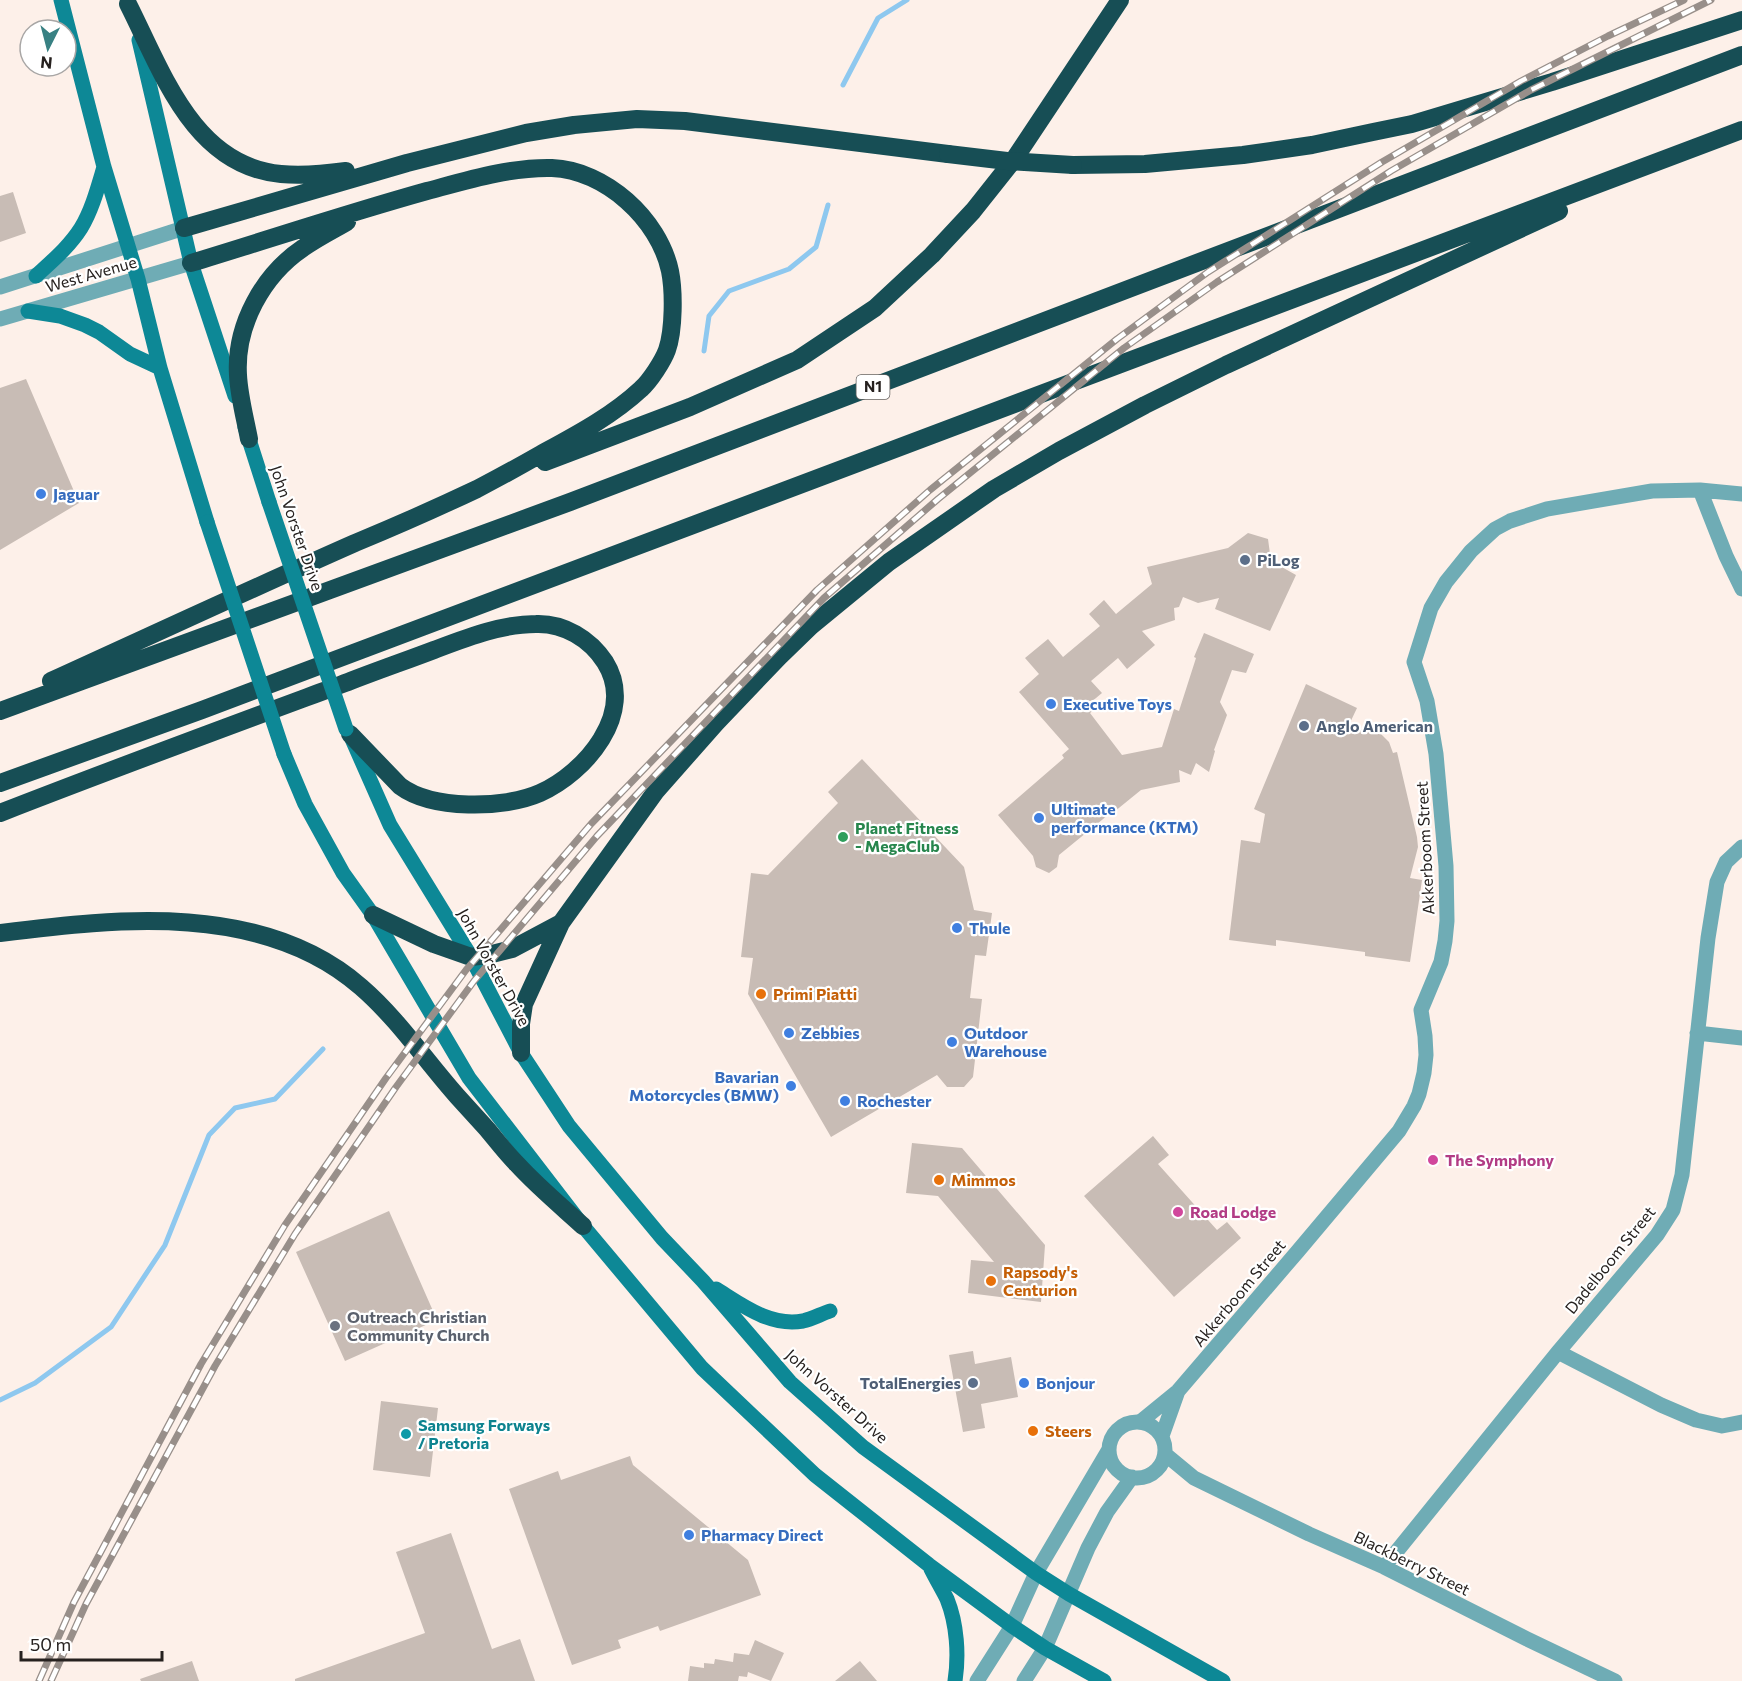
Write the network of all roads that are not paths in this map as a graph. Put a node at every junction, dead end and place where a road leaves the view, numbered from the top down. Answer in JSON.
{"nodes":[{"id":1,"x":62,"y":0,"type":"edge"},
{"id":2,"x":1120,"y":0,"type":"edge"},
{"id":3,"x":128,"y":2,"type":"edge"},
{"id":4,"x":1742,"y":20,"type":"edge"},
{"id":5,"x":1742,"y":55,"type":"edge"},
{"id":6,"x":1742,"y":130,"type":"edge"},
{"id":7,"x":1742,"y":138,"type":"edge"},
{"id":8,"x":407,"y":163,"type":"junction"},
{"id":9,"x":104,"y":166,"type":"junction"},
{"id":10,"x":377,"y":205,"type":"junction"},
{"id":11,"x":184,"y":228,"type":"junction"},
{"id":12,"x":128,"y":247,"type":"junction"},
{"id":13,"x":191,"y":263,"type":"junction"},
{"id":14,"x":36,"y":276,"type":"junction"},
{"id":15,"x":138,"y":279,"type":"junction"},
{"id":16,"x":0,"y":287,"type":"edge"},
{"id":17,"x":28,"y":311,"type":"junction"},
{"id":18,"x":0,"y":319,"type":"edge"},
{"id":19,"x":160,"y":368,"type":"junction"},
{"id":20,"x":249,"y":439,"type":"junction"},
{"id":21,"x":479,"y":488,"type":"junction"},
{"id":22,"x":1700,"y":490,"type":"junction"},
{"id":23,"x":1742,"y":494,"type":"edge"},
{"id":24,"x":1742,"y":590,"type":"edge"},
{"id":25,"x":0,"y":704,"type":"edge"},
{"id":26,"x":0,"y":711,"type":"edge"},
{"id":27,"x":348,"y":731,"type":"junction"},
{"id":28,"x":0,"y":783,"type":"edge"},
{"id":29,"x":0,"y":813,"type":"edge"},
{"id":30,"x":1742,"y":847,"type":"edge"},
{"id":31,"x":373,"y":915,"type":"junction"},
{"id":32,"x":561,"y":923,"type":"junction"},
{"id":33,"x":0,"y":933,"type":"edge"},
{"id":34,"x":471,"y":957,"type":"junction"},
{"id":35,"x":1697,"y":1033,"type":"junction"},
{"id":36,"x":1742,"y":1038,"type":"edge"},
{"id":37,"x":521,"y":1053,"type":"junction"},
{"id":38,"x":583,"y":1226,"type":"junction"},
{"id":39,"x":703,"y":1281,"type":"junction"},
{"id":40,"x":830,"y":1311,"type":"dead end"},
{"id":41,"x":1558,"y":1352,"type":"junction"},
{"id":42,"x":1178,"y":1391,"type":"junction"},
{"id":43,"x":1140,"y":1422,"type":"junction"},
{"id":44,"x":1742,"y":1422,"type":"edge"},
{"id":45,"x":1162,"y":1436,"type":"junction"},
{"id":46,"x":1108,"y":1451,"type":"junction"},
{"id":47,"x":1165,"y":1454,"type":"junction"},
{"id":48,"x":1157,"y":1469,"type":"junction"},
{"id":49,"x":1132,"y":1478,"type":"junction"},
{"id":50,"x":1194,"y":1478,"type":"junction"},
{"id":51,"x":929,"y":1565,"type":"junction"},
{"id":52,"x":1384,"y":1567,"type":"junction"},
{"id":53,"x":1036,"y":1573,"type":"junction"},
{"id":54,"x":1069,"y":1594,"type":"junction"},
{"id":55,"x":1012,"y":1626,"type":"junction"},
{"id":56,"x":1045,"y":1648,"type":"junction"},
{"id":57,"x":954,"y":1681,"type":"edge"},
{"id":58,"x":976,"y":1681,"type":"edge"},
{"id":59,"x":1024,"y":1681,"type":"edge"},
{"id":60,"x":1104,"y":1681,"type":"edge"},
{"id":61,"x":1223,"y":1681,"type":"edge"},
{"id":62,"x":1614,"y":1681,"type":"edge"}],
"edges":[{"from":1,"to":9,"type":"main road"},
{"from":2,"to":21,"type":"highway"},
{"from":3,"to":8,"type":"highway"},
{"from":3,"to":11,"type":"main road","name":"John Vorster Drive"},
{"from":4,"to":8,"type":"highway","bridge":true},
{"from":5,"to":26,"type":"highway","number":"N1"},
{"from":6,"to":28,"type":"highway"},
{"from":7,"to":32,"type":"highway"},
{"from":8,"to":11,"type":"highway"},
{"from":9,"to":12,"type":"main road"},
{"from":9,"to":14,"type":"main road"},
{"from":10,"to":13,"type":"highway"},
{"from":10,"to":20,"type":"highway"},
{"from":10,"to":21,"type":"highway"},
{"from":11,"to":12,"type":"street","name":"West Avenue"},
{"from":11,"to":13,"type":"main road","name":"John Vorster Drive"},
{"from":12,"to":14,"type":"street","name":"West Avenue"},
{"from":12,"to":15,"type":"main road"},
{"from":13,"to":15,"type":"street","name":"West Avenue"},
{"from":13,"to":20,"type":"main road","name":"John Vorster Drive"},
{"from":14,"to":16,"type":"street","name":"West Avenue"},
{"from":15,"to":17,"type":"street","name":"West Avenue"},
{"from":15,"to":19,"type":"main road"},
{"from":17,"to":18,"type":"street","name":"West Avenue"},
{"from":17,"to":19,"type":"main road"},
{"from":19,"to":31,"type":"main road","bridge":true},
{"from":20,"to":27,"type":"main road","name":"John Vorster Drive","bridge":true},
{"from":21,"to":25,"type":"highway"},
{"from":22,"to":23,"type":"street","name":"Akkerboom Street"},
{"from":22,"to":24,"type":"street"},
{"from":22,"to":42,"type":"street","name":"Akkerboom Street"},
{"from":27,"to":29,"type":"highway"},
{"from":27,"to":34,"type":"main road","name":"John Vorster Drive"},
{"from":30,"to":35,"type":"street","name":"Dadelboom Street"},
{"from":31,"to":34,"type":"highway"},
{"from":31,"to":38,"type":"main road"},
{"from":32,"to":34,"type":"highway"},
{"from":32,"to":37,"type":"highway"},
{"from":33,"to":38,"type":"highway"},
{"from":34,"to":37,"type":"main road","name":"John Vorster Drive"},
{"from":35,"to":36,"type":"street"},
{"from":35,"to":41,"type":"street","name":"Dadelboom Street"},
{"from":37,"to":39,"type":"main road","name":"John Vorster Drive"},
{"from":38,"to":51,"type":"main road"},
{"from":39,"to":40,"type":"main road"},
{"from":39,"to":53,"type":"main road","name":"John Vorster Drive"},
{"from":41,"to":44,"type":"street"},
{"from":41,"to":52,"type":"street","name":"Dadelboom Street"},
{"from":42,"to":43,"type":"street","name":"Akkerboom Street"},
{"from":42,"to":45,"type":"street","name":"Akkerboom Street"},
{"from":43,"to":45,"type":"street"},
{"from":43,"to":46,"type":"street"},
{"from":45,"to":47,"type":"street"},
{"from":46,"to":49,"type":"street"},
{"from":46,"to":53,"type":"street"},
{"from":47,"to":48,"type":"street"},
{"from":47,"to":50,"type":"street","name":"Blackberry Street"},
{"from":48,"to":49,"type":"street"},
{"from":48,"to":50,"type":"street","name":"Blackberry Street"},
{"from":49,"to":54,"type":"street"},
{"from":50,"to":52,"type":"street","name":"Blackberry Street"},
{"from":51,"to":55,"type":"main road"},
{"from":51,"to":57,"type":"main road"},
{"from":52,"to":62,"type":"street","name":"Blackberry Street"},
{"from":53,"to":54,"type":"main road","name":"John Vorster Drive"},
{"from":53,"to":55,"type":"street"},
{"from":54,"to":56,"type":"street"},
{"from":54,"to":61,"type":"main road","name":"John Vorster Drive"},
{"from":55,"to":56,"type":"main road"},
{"from":55,"to":58,"type":"street"},
{"from":56,"to":59,"type":"street"},
{"from":56,"to":60,"type":"main road"}]}
